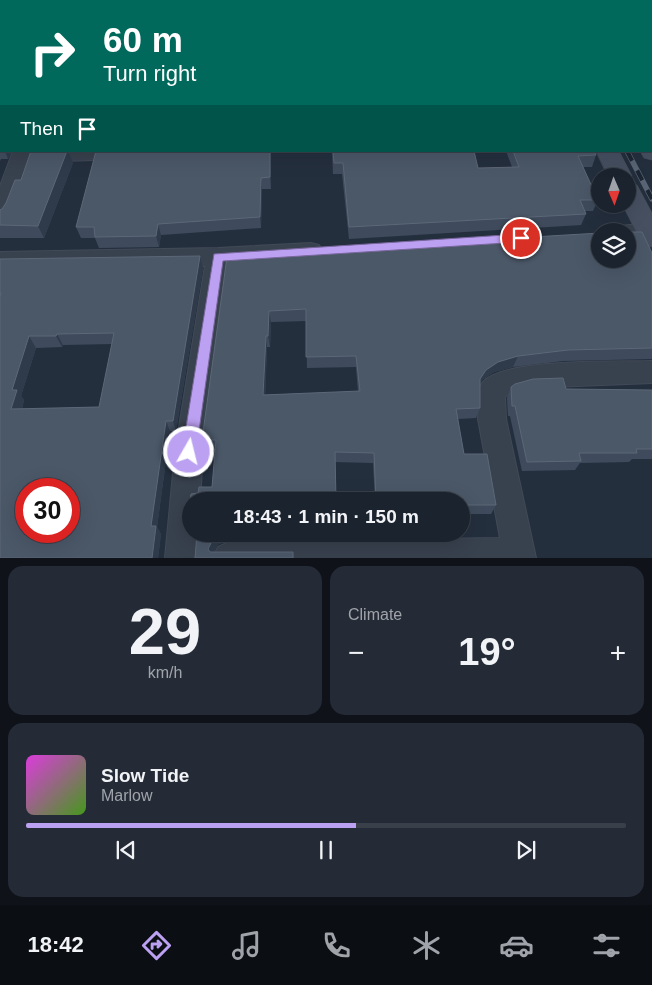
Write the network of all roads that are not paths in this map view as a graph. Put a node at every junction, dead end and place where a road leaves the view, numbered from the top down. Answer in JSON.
{"nodes":[{"id":1,"x":608,"y":152,"type":"edge"},
{"id":2,"x":102,"y":153,"type":"edge"},
{"id":3,"x":148,"y":153,"type":"edge"},
{"id":4,"x":22,"y":154,"type":"edge"},
{"id":5,"x":616,"y":168,"type":"edge"},
{"id":6,"x":636,"y":213,"type":"edge"},
{"id":7,"x":0,"y":215,"type":"edge"},
{"id":8,"x":643,"y":234,"type":"edge"},
{"id":9,"x":335,"y":249,"type":"edge"},
{"id":10,"x":218,"y":257,"type":"junction"},
{"id":11,"x":0,"y":261,"type":"edge"},
{"id":12,"x":652,"y":372,"type":"edge"},
{"id":13,"x":519,"y":556,"type":"edge"},
{"id":14,"x":181,"y":558,"type":"edge"},
{"id":15,"x":228,"y":558,"type":"edge"}],
"edges":[{"from":1,"to":5,"type":"main road"},
{"from":2,"to":3,"type":"street"},
{"from":2,"to":4,"type":"street"},
{"from":4,"to":7,"type":"street"},
{"from":6,"to":8,"type":"main road"},
{"from":9,"to":10,"type":"street"},
{"from":10,"to":11,"type":"street"},
{"from":10,"to":14,"type":"street"},
{"from":12,"to":13,"type":"street"},
{"from":13,"to":15,"type":"street"}]}
